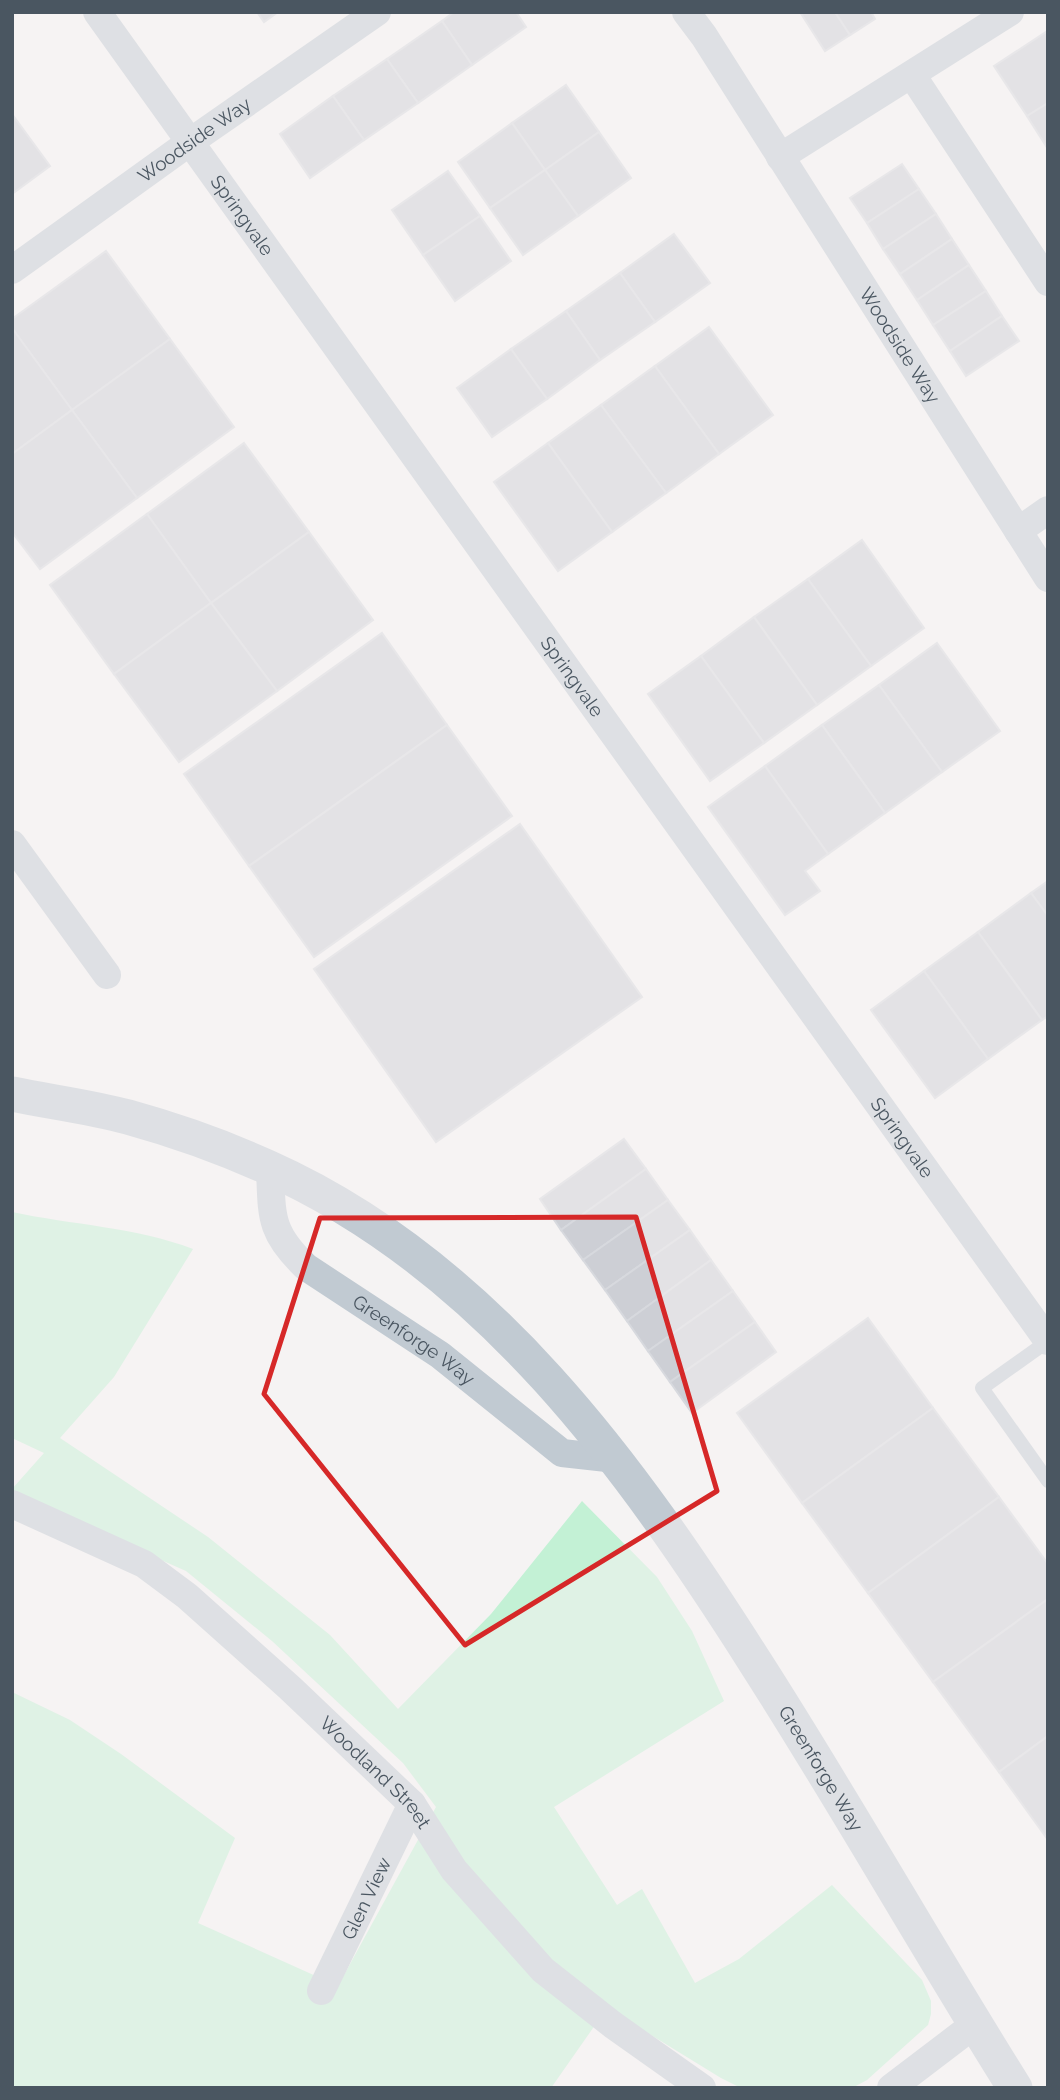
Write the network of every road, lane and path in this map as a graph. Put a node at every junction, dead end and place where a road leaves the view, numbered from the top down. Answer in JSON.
{"nodes":[{"id":1,"x":96,"y":12,"type":"edge"},
{"id":2,"x":377,"y":12,"type":"edge"},
{"id":3,"x":686,"y":12,"type":"edge"},
{"id":4,"x":1010,"y":12,"type":"edge"},
{"id":5,"x":912,"y":75,"type":"junction"},
{"id":6,"x":190,"y":142,"type":"junction"},
{"id":7,"x":780,"y":157,"type":"junction"},
{"id":8,"x":12,"y":270,"type":"edge"},
{"id":9,"x":1048,"y":282,"type":"edge"},
{"id":10,"x":1048,"y":510,"type":"edge"},
{"id":11,"x":1018,"y":531,"type":"junction"},
{"id":12,"x":1048,"y":578,"type":"edge"},
{"id":13,"x":12,"y":844,"type":"edge"},
{"id":14,"x":107,"y":975,"type":"dead end"},
{"id":15,"x":12,"y":1094,"type":"edge"},
{"id":16,"x":270,"y":1168,"type":"junction"},
{"id":17,"x":1048,"y":1341,"type":"edge"},
{"id":18,"x":616,"y":1459,"type":"junction"},
{"id":19,"x":1048,"y":1480,"type":"edge"},
{"id":20,"x":12,"y":1504,"type":"edge"},
{"id":21,"x":412,"y":1804,"type":"junction"},
{"id":22,"x":321,"y":1991,"type":"dead end"},
{"id":23,"x":975,"y":2024,"type":"junction"},
{"id":24,"x":702,"y":2088,"type":"edge"},
{"id":25,"x":891,"y":2088,"type":"edge"},
{"id":26,"x":1015,"y":2088,"type":"edge"}],
"edges":[{"from":1,"to":6,"type":"street","name":"Springvale"},
{"from":2,"to":6,"type":"street","name":"Woodside Way"},
{"from":3,"to":7,"type":"street","name":"Woodside Way"},
{"from":4,"to":5,"type":"street"},
{"from":5,"to":7,"type":"street"},
{"from":5,"to":9,"type":"street"},
{"from":6,"to":8,"type":"street","name":"Woodside Way"},
{"from":6,"to":17,"type":"street","name":"Springvale"},
{"from":7,"to":11,"type":"street","name":"Woodside Way"},
{"from":10,"to":11,"type":"street"},
{"from":11,"to":12,"type":"street","name":"Woodside Way"},
{"from":13,"to":14,"type":"street"},
{"from":15,"to":16,"type":"street","name":"Greenforge Way"},
{"from":16,"to":18,"type":"street","name":"Greenforge Way"},
{"from":16,"to":18,"type":"street","name":"Greenforge Way"},
{"from":17,"to":19,"type":"lane"},
{"from":18,"to":23,"type":"street","name":"Greenforge Way"},
{"from":20,"to":21,"type":"street","name":"Woodland Street"},
{"from":21,"to":22,"type":"street","name":"Glen View"},
{"from":21,"to":24,"type":"street","name":"Woodland Street"},
{"from":23,"to":25,"type":"street"},
{"from":23,"to":26,"type":"street","name":"Greenforge Way"}]}
